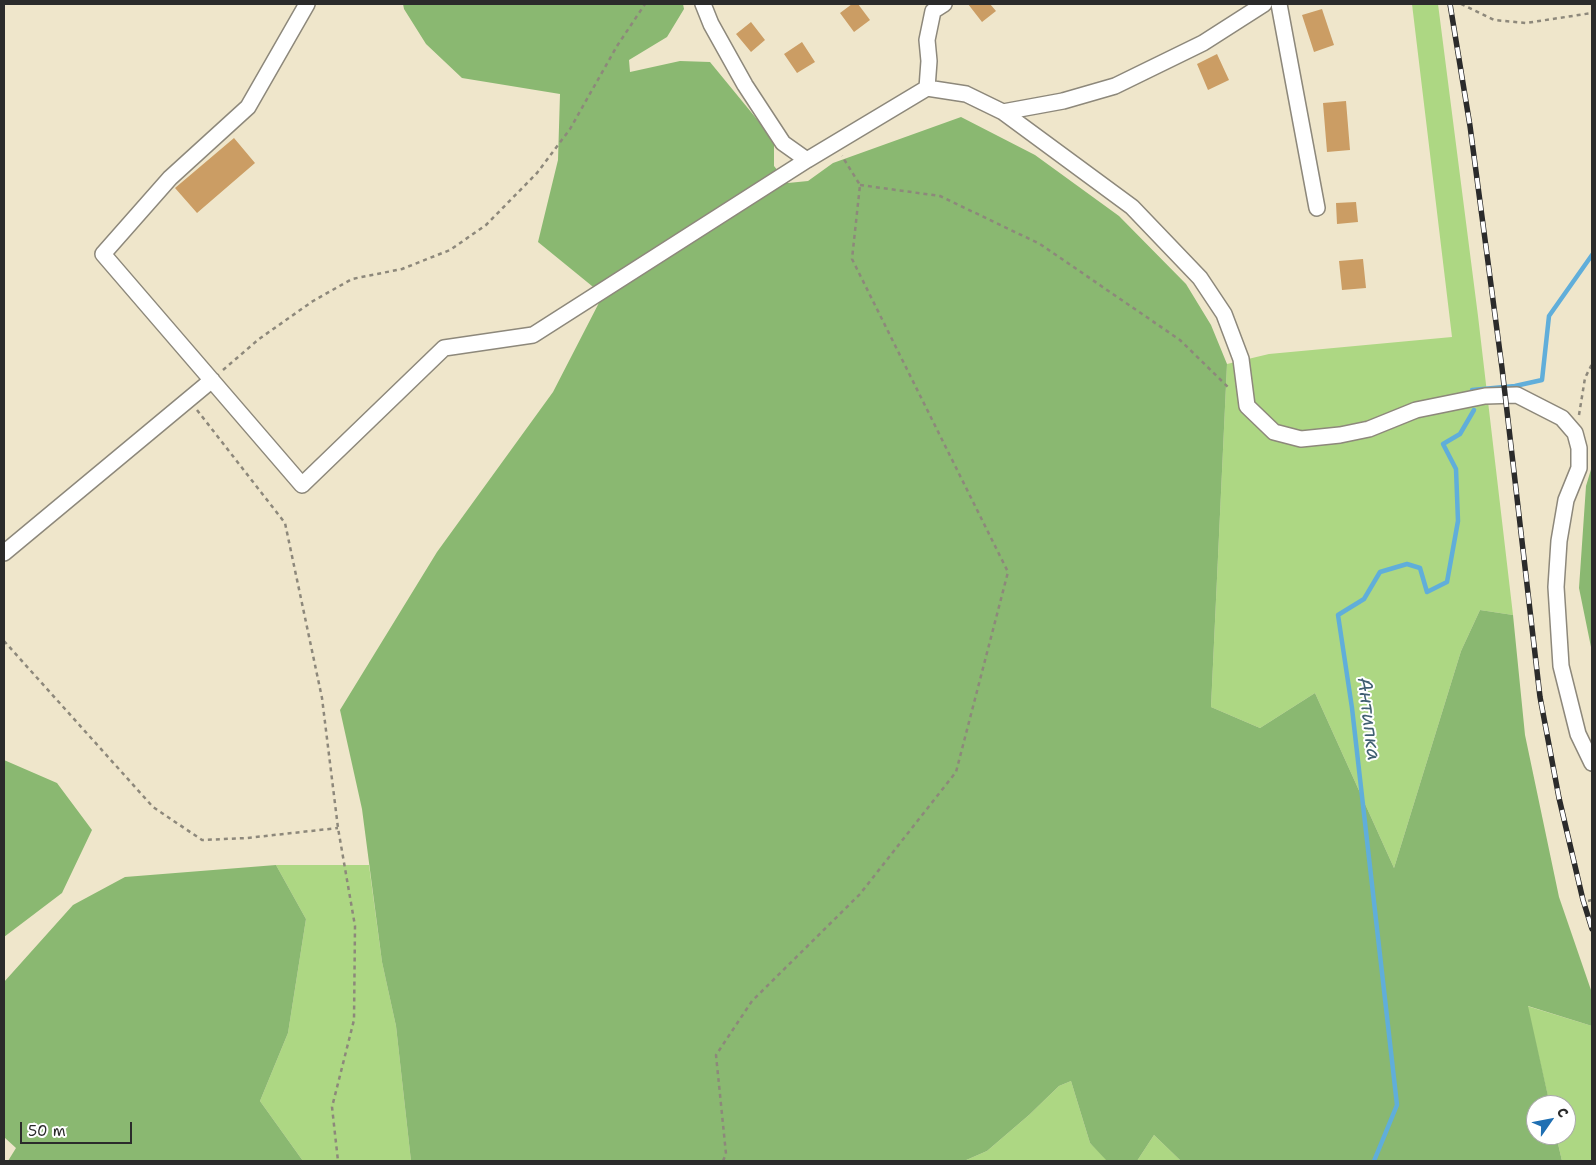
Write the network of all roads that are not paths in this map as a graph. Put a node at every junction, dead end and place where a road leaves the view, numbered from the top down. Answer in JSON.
{"nodes":[{"id":1,"x":307,"y":4,"type":"edge"},
{"id":2,"x":703,"y":4,"type":"edge"},
{"id":3,"x":944,"y":4,"type":"edge"},
{"id":4,"x":1264,"y":4,"type":"edge"},
{"id":5,"x":1279,"y":4,"type":"edge"},
{"id":6,"x":927,"y":88,"type":"junction"},
{"id":7,"x":1003,"y":112,"type":"junction"},
{"id":8,"x":806,"y":160,"type":"junction"},
{"id":9,"x":1317,"y":208,"type":"dead end"},
{"id":10,"x":212,"y":380,"type":"junction"},
{"id":11,"x":4,"y":553,"type":"edge"},
{"id":12,"x":1592,"y":763,"type":"edge"}],
"edges":[{"from":1,"to":10,"type":"street"},
{"from":2,"to":8,"type":"street"},
{"from":3,"to":6,"type":"street"},
{"from":4,"to":7,"type":"street"},
{"from":5,"to":9,"type":"street"},
{"from":6,"to":7,"type":"street"},
{"from":6,"to":8,"type":"street"},
{"from":7,"to":12,"type":"street"},
{"from":8,"to":10,"type":"street"},
{"from":10,"to":11,"type":"street"}]}
